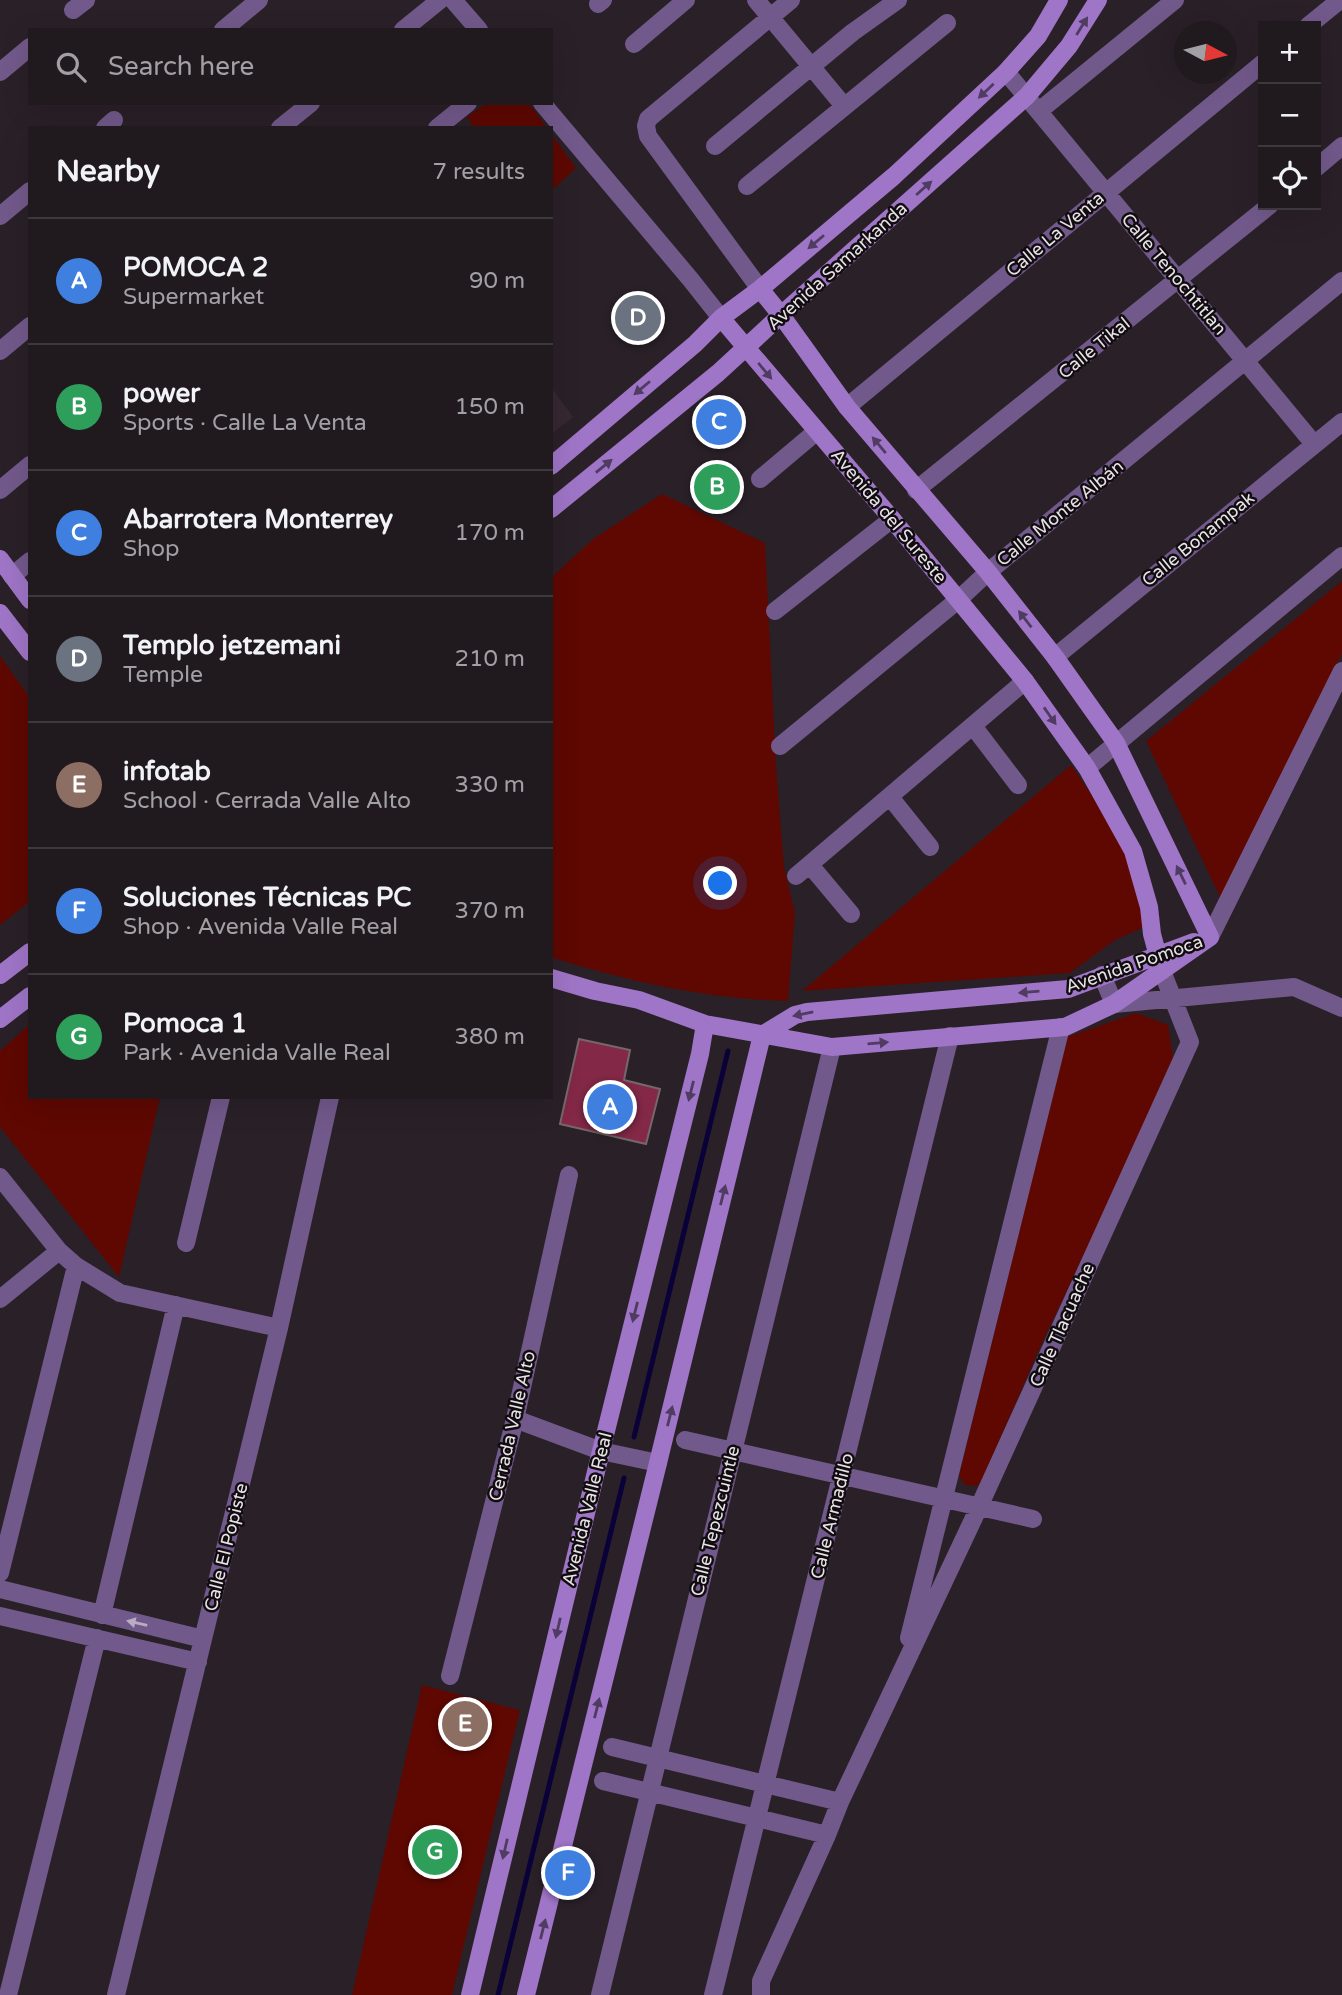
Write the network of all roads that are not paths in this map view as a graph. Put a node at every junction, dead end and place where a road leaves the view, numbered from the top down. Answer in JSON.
{"nodes":[{"id":1,"x":259,"y":0,"type":"edge"},
{"id":2,"x":440,"y":0,"type":"edge"},
{"id":3,"x":453,"y":0,"type":"edge"},
{"id":4,"x":685,"y":0,"type":"edge"},
{"id":5,"x":756,"y":0,"type":"edge"},
{"id":6,"x":791,"y":0,"type":"edge"},
{"id":7,"x":898,"y":0,"type":"edge"},
{"id":8,"x":1059,"y":0,"type":"edge"},
{"id":9,"x":1098,"y":0,"type":"edge"},
{"id":10,"x":1175,"y":0,"type":"edge"},
{"id":11,"x":1340,"y":0,"type":"edge"},
{"id":12,"x":771,"y":18,"type":"junction"},
{"id":13,"x":1314,"y":21,"type":"edge"},
{"id":14,"x":947,"y":23,"type":"dead end"},
{"id":15,"x":225,"y":28,"type":"edge"},
{"id":16,"x":405,"y":28,"type":"edge"},
{"id":17,"x":477,"y":28,"type":"edge"},
{"id":18,"x":634,"y":44,"type":"dead end"},
{"id":19,"x":28,"y":49,"type":"edge"},
{"id":20,"x":811,"y":67,"type":"junction"},
{"id":21,"x":1258,"y":67,"type":"edge"},
{"id":22,"x":0,"y":72,"type":"edge"},
{"id":23,"x":1006,"y":72,"type":"junction"},
{"id":24,"x":1027,"y":96,"type":"junction"},
{"id":25,"x":309,"y":105,"type":"edge"},
{"id":26,"x":466,"y":105,"type":"edge"},
{"id":27,"x":544,"y":105,"type":"edge"},
{"id":28,"x":844,"y":106,"type":"junction"},
{"id":29,"x":1039,"y":111,"type":"junction"},
{"id":30,"x":282,"y":126,"type":"edge"},
{"id":31,"x":439,"y":126,"type":"edge"},
{"id":32,"x":715,"y":145,"type":"dead end"},
{"id":33,"x":1342,"y":146,"type":"edge"},
{"id":34,"x":1321,"y":164,"type":"edge"},
{"id":35,"x":747,"y":186,"type":"dead end"},
{"id":36,"x":1106,"y":192,"type":"junction"},
{"id":37,"x":28,"y":193,"type":"edge"},
{"id":38,"x":1264,"y":210,"type":"edge"},
{"id":39,"x":0,"y":216,"type":"edge"},
{"id":40,"x":1178,"y":280,"type":"junction"},
{"id":41,"x":1342,"y":281,"type":"edge"},
{"id":42,"x":760,"y":289,"type":"junction"},
{"id":43,"x":781,"y":315,"type":"junction"},
{"id":44,"x":721,"y":318,"type":"junction"},
{"id":45,"x":28,"y":328,"type":"edge"},
{"id":46,"x":746,"y":348,"type":"junction"},
{"id":47,"x":0,"y":351,"type":"edge"},
{"id":48,"x":1246,"y":361,"type":"junction"},
{"id":49,"x":847,"y":407,"type":"junction"},
{"id":50,"x":1342,"y":422,"type":"edge"},
{"id":51,"x":817,"y":430,"type":"junction"},
{"id":52,"x":1314,"y":444,"type":"junction"},
{"id":53,"x":553,"y":464,"type":"edge"},
{"id":54,"x":28,"y":467,"type":"edge"},
{"id":55,"x":761,"y":478,"type":"dead end"},
{"id":56,"x":0,"y":490,"type":"edge"},
{"id":57,"x":916,"y":490,"type":"junction"},
{"id":58,"x":553,"y":506,"type":"edge"},
{"id":59,"x":892,"y":519,"type":"junction"},
{"id":60,"x":1342,"y":556,"type":"edge"},
{"id":61,"x":0,"y":559,"type":"edge"},
{"id":62,"x":28,"y":563,"type":"edge"},
{"id":63,"x":988,"y":572,"type":"junction"},
{"id":64,"x":12,"y":576,"type":"junction"},
{"id":65,"x":28,"y":597,"type":"edge"},
{"id":66,"x":958,"y":600,"type":"junction"},
{"id":67,"x":775,"y":611,"type":"dead end"},
{"id":68,"x":0,"y":613,"type":"edge"},
{"id":69,"x":28,"y":649,"type":"edge"},
{"id":70,"x":1055,"y":657,"type":"junction"},
{"id":71,"x":1342,"y":671,"type":"edge"},
{"id":72,"x":1025,"y":681,"type":"junction"},
{"id":73,"x":972,"y":726,"type":"junction"},
{"id":74,"x":1116,"y":743,"type":"junction"},
{"id":75,"x":780,"y":746,"type":"dead end"},
{"id":76,"x":1087,"y":768,"type":"junction"},
{"id":77,"x":1018,"y":785,"type":"dead end"},
{"id":78,"x":890,"y":797,"type":"junction"},
{"id":79,"x":930,"y":847,"type":"dead end"},
{"id":80,"x":851,"y":914,"type":"dead end"},
{"id":81,"x":1210,"y":937,"type":"junction"},
{"id":82,"x":28,"y":954,"type":"edge"},
{"id":83,"x":1160,"y":963,"type":"junction"},
{"id":84,"x":0,"y":975,"type":"edge"},
{"id":85,"x":1102,"y":975,"type":"junction"},
{"id":86,"x":553,"y":979,"type":"edge"},
{"id":87,"x":28,"y":998,"type":"edge"},
{"id":88,"x":1175,"y":998,"type":"junction"},
{"id":89,"x":1114,"y":1004,"type":"junction"},
{"id":90,"x":1342,"y":1007,"type":"edge"},
{"id":91,"x":0,"y":1019,"type":"edge"},
{"id":92,"x":705,"y":1024,"type":"junction"},
{"id":93,"x":1061,"y":1027,"type":"junction"},
{"id":94,"x":762,"y":1035,"type":"junction"},
{"id":95,"x":950,"y":1036,"type":"junction"},
{"id":96,"x":832,"y":1047,"type":"junction"},
{"id":97,"x":221,"y":1099,"type":"edge"},
{"id":98,"x":330,"y":1099,"type":"edge"},
{"id":99,"x":569,"y":1174,"type":"dead end"},
{"id":100,"x":0,"y":1177,"type":"edge"},
{"id":101,"x":186,"y":1242,"type":"dead end"},
{"id":102,"x":59,"y":1251,"type":"junction"},
{"id":103,"x":76,"y":1266,"type":"junction"},
{"id":104,"x":0,"y":1299,"type":"edge"},
{"id":105,"x":176,"y":1305,"type":"junction"},
{"id":106,"x":279,"y":1328,"type":"junction"},
{"id":107,"x":515,"y":1419,"type":"junction"},
{"id":108,"x":685,"y":1440,"type":"dead end"},
{"id":109,"x":601,"y":1451,"type":"junction"},
{"id":110,"x":732,"y":1451,"type":"junction"},
{"id":111,"x":658,"y":1463,"type":"junction"},
{"id":112,"x":842,"y":1476,"type":"junction"},
{"id":113,"x":944,"y":1499,"type":"junction"},
{"id":114,"x":979,"y":1507,"type":"junction"},
{"id":115,"x":1033,"y":1519,"type":"dead end"},
{"id":116,"x":0,"y":1573,"type":"edge"},
{"id":117,"x":0,"y":1589,"type":"edge"},
{"id":118,"x":103,"y":1615,"type":"junction"},
{"id":119,"x":0,"y":1616,"type":"edge"},
{"id":120,"x":97,"y":1638,"type":"junction"},
{"id":121,"x":203,"y":1639,"type":"junction"},
{"id":122,"x":198,"y":1662,"type":"junction"},
{"id":123,"x":900,"y":1675,"type":"junction"},
{"id":124,"x":450,"y":1676,"type":"dead end"},
{"id":125,"x":612,"y":1746,"type":"dead end"},
{"id":126,"x":657,"y":1758,"type":"junction"},
{"id":127,"x":603,"y":1781,"type":"dead end"},
{"id":128,"x":764,"y":1783,"type":"junction"},
{"id":129,"x":649,"y":1792,"type":"junction"},
{"id":130,"x":840,"y":1802,"type":"junction"},
{"id":131,"x":756,"y":1818,"type":"junction"},
{"id":132,"x":827,"y":1835,"type":"junction"},
{"id":133,"x":8,"y":1995,"type":"edge"},
{"id":134,"x":117,"y":1995,"type":"edge"},
{"id":135,"x":470,"y":1995,"type":"edge"},
{"id":136,"x":526,"y":1995,"type":"edge"},
{"id":137,"x":600,"y":1995,"type":"edge"},
{"id":138,"x":713,"y":1995,"type":"edge"},
{"id":139,"x":761,"y":1995,"type":"edge"}],
"edges":[{"from":1,"to":15,"type":"street"},
{"from":2,"to":16,"type":"street"},
{"from":3,"to":17,"type":"street"},
{"from":4,"to":18,"type":"street"},
{"from":5,"to":12,"type":"street"},
{"from":6,"to":12,"type":"street"},
{"from":7,"to":20,"type":"street"},
{"from":8,"to":23,"type":"street","name":"Avenida Samarkanda"},
{"from":24,"to":9,"type":"street","name":"Avenida Samarkanda","one_way":true},
{"from":10,"to":29,"type":"street"},
{"from":11,"to":13,"type":"street"},
{"from":12,"to":20,"type":"street"},
{"from":12,"to":42,"type":"street"},
{"from":14,"to":28,"type":"street"},
{"from":19,"to":22,"type":"street"},
{"from":20,"to":28,"type":"street"},
{"from":20,"to":32,"type":"street"},
{"from":21,"to":36,"type":"street","name":"Calle La Venta"},
{"from":23,"to":24,"type":"street","name":"Calle Tenochtitlan"},
{"from":23,"to":42,"type":"street","name":"Avenida Samarkanda","one_way":true},
{"from":24,"to":29,"type":"street","name":"Calle Tenochtitlan"},
{"from":43,"to":24,"type":"street","name":"Avenida Samarkanda","one_way":true},
{"from":25,"to":30,"type":"street"},
{"from":26,"to":31,"type":"street"},
{"from":27,"to":44,"type":"street","name":"Avenida del Sureste"},
{"from":28,"to":35,"type":"street"},
{"from":29,"to":36,"type":"street","name":"Calle Tenochtitlan"},
{"from":33,"to":34,"type":"street"},
{"from":36,"to":40,"type":"street","name":"Calle Tenochtitlan"},
{"from":36,"to":49,"type":"street","name":"Calle La Venta"},
{"from":37,"to":39,"type":"street"},
{"from":38,"to":40,"type":"street","name":"Calle Tikal"},
{"from":40,"to":48,"type":"street","name":"Calle Tenochtitlan"},
{"from":40,"to":57,"type":"street","name":"Calle Tikal"},
{"from":41,"to":48,"type":"street","name":"Calle Monte Albán"},
{"from":42,"to":43,"type":"street"},
{"from":42,"to":44,"type":"street","name":"Avenida Samarkanda"},
{"from":43,"to":46,"type":"street","name":"Avenida Samarkanda"},
{"from":43,"to":49,"type":"street"},
{"from":44,"to":46,"type":"street","name":"Avenida del Sureste"},
{"from":44,"to":53,"type":"street","name":"Avenida Samarkanda","one_way":true},
{"from":45,"to":47,"type":"street"},
{"from":46,"to":51,"type":"street","name":"Avenida del Sureste","one_way":true},
{"from":58,"to":46,"type":"street","name":"Avenida Samarkanda","one_way":true},
{"from":48,"to":52,"type":"street","name":"Calle Tenochtitlan"},
{"from":48,"to":63,"type":"street","name":"Calle Monte Albán"},
{"from":57,"to":49,"type":"street","one_way":true},
{"from":50,"to":52,"type":"street","name":"Calle Bonampak"},
{"from":51,"to":55,"type":"street"},
{"from":51,"to":59,"type":"street","name":"Avenida del Sureste"},
{"from":52,"to":70,"type":"street","name":"Calle Bonampak"},
{"from":54,"to":56,"type":"street"},
{"from":57,"to":63,"type":"street"},
{"from":59,"to":66,"type":"street","name":"Avenida del Sureste"},
{"from":59,"to":67,"type":"street"},
{"from":60,"to":74,"type":"street"},
{"from":61,"to":64,"type":"street"},
{"from":62,"to":64,"type":"street"},
{"from":63,"to":66,"type":"street","name":"Calle Monte Albán"},
{"from":70,"to":63,"type":"street","one_way":true},
{"from":64,"to":65,"type":"street"},
{"from":66,"to":72,"type":"street","name":"Avenida del Sureste"},
{"from":66,"to":75,"type":"street","name":"Calle Monte Albán"},
{"from":68,"to":69,"type":"street"},
{"from":70,"to":74,"type":"street"},
{"from":71,"to":81,"type":"street"},
{"from":72,"to":73,"type":"street"},
{"from":72,"to":76,"type":"street","name":"Avenida del Sureste","one_way":true},
{"from":73,"to":77,"type":"street"},
{"from":73,"to":78,"type":"street"},
{"from":74,"to":76,"type":"street"},
{"from":81,"to":74,"type":"street","one_way":true},
{"from":76,"to":83,"type":"street","name":"Avenida del Sureste"},
{"from":78,"to":79,"type":"street"},
{"from":78,"to":80,"type":"street"},
{"from":81,"to":83,"type":"street","name":"Avenida Pomoca"},
{"from":82,"to":84,"type":"street"},
{"from":83,"to":85,"type":"street","name":"Avenida Pomoca"},
{"from":83,"to":88,"type":"street","name":"Calle Tlacuache"},
{"from":83,"to":89,"type":"street","name":"Avenida Pomoca"},
{"from":85,"to":89,"type":"street"},
{"from":85,"to":94,"type":"street","name":"Avenida Pomoca","one_way":true},
{"from":86,"to":92,"type":"street","name":"Avenida Pomoca"},
{"from":87,"to":91,"type":"street"},
{"from":88,"to":89,"type":"street"},
{"from":88,"to":90,"type":"street"},
{"from":88,"to":114,"type":"street","name":"Calle Tlacuache"},
{"from":89,"to":93,"type":"street","name":"Avenida Pomoca"},
{"from":92,"to":94,"type":"street","name":"Avenida Pomoca"},
{"from":92,"to":109,"type":"street","name":"Avenida Valle Real","one_way":true},
{"from":93,"to":95,"type":"street","name":"Avenida Pomoca"},
{"from":93,"to":113,"type":"street","name":"Calle Tlacuache"},
{"from":94,"to":96,"type":"street","name":"Avenida Pomoca"},
{"from":111,"to":94,"type":"street","one_way":true},
{"from":96,"to":95,"type":"street","name":"Avenida Pomoca","one_way":true},
{"from":95,"to":112,"type":"street","name":"Calle Armadillo"},
{"from":96,"to":110,"type":"street","name":"Calle Tepezcuintle"},
{"from":97,"to":101,"type":"street"},
{"from":98,"to":106,"type":"street","name":"Calle El Popiste"},
{"from":99,"to":107,"type":"street","name":"Cerrada Valle Alto"},
{"from":100,"to":102,"type":"street"},
{"from":102,"to":103,"type":"street"},
{"from":102,"to":104,"type":"street"},
{"from":103,"to":105,"type":"street"},
{"from":103,"to":116,"type":"street"},
{"from":105,"to":106,"type":"street"},
{"from":105,"to":118,"type":"street"},
{"from":106,"to":121,"type":"street","name":"Calle El Popiste"},
{"from":107,"to":109,"type":"street"},
{"from":107,"to":124,"type":"street","name":"Cerrada Valle Alto"},
{"from":108,"to":110,"type":"street"},
{"from":109,"to":111,"type":"street"},
{"from":109,"to":135,"type":"street","name":"Avenida Valle Real","one_way":true},
{"from":110,"to":112,"type":"street"},
{"from":110,"to":126,"type":"street","name":"Calle Tepezcuintle"},
{"from":136,"to":111,"type":"street","one_way":true},
{"from":112,"to":113,"type":"street"},
{"from":112,"to":128,"type":"street","name":"Calle Armadillo"},
{"from":113,"to":114,"type":"street"},
{"from":113,"to":123,"type":"street","name":"Calle Tlacuache"},
{"from":114,"to":115,"type":"street"},
{"from":114,"to":123,"type":"street","name":"Calle Tlacuache"},
{"from":117,"to":118,"type":"street"},
{"from":121,"to":118,"type":"street","one_way":true},
{"from":119,"to":120,"type":"street"},
{"from":120,"to":122,"type":"street"},
{"from":120,"to":133,"type":"street"},
{"from":121,"to":122,"type":"street","name":"Calle El Popiste"},
{"from":122,"to":134,"type":"street","name":"Calle El Popiste"},
{"from":123,"to":130,"type":"street","name":"Calle Tlacuache"},
{"from":125,"to":126,"type":"street"},
{"from":126,"to":128,"type":"street"},
{"from":126,"to":129,"type":"street","name":"Calle Tepezcuintle"},
{"from":127,"to":129,"type":"street"},
{"from":128,"to":130,"type":"street"},
{"from":128,"to":131,"type":"street","name":"Calle Armadillo"},
{"from":129,"to":131,"type":"street"},
{"from":129,"to":137,"type":"street","name":"Calle Tepezcuintle"},
{"from":130,"to":132,"type":"street","name":"Calle Tlacuache"},
{"from":131,"to":132,"type":"street"},
{"from":131,"to":138,"type":"street","name":"Calle Armadillo"},
{"from":132,"to":139,"type":"street","name":"Calle Tlacuache"}]}
